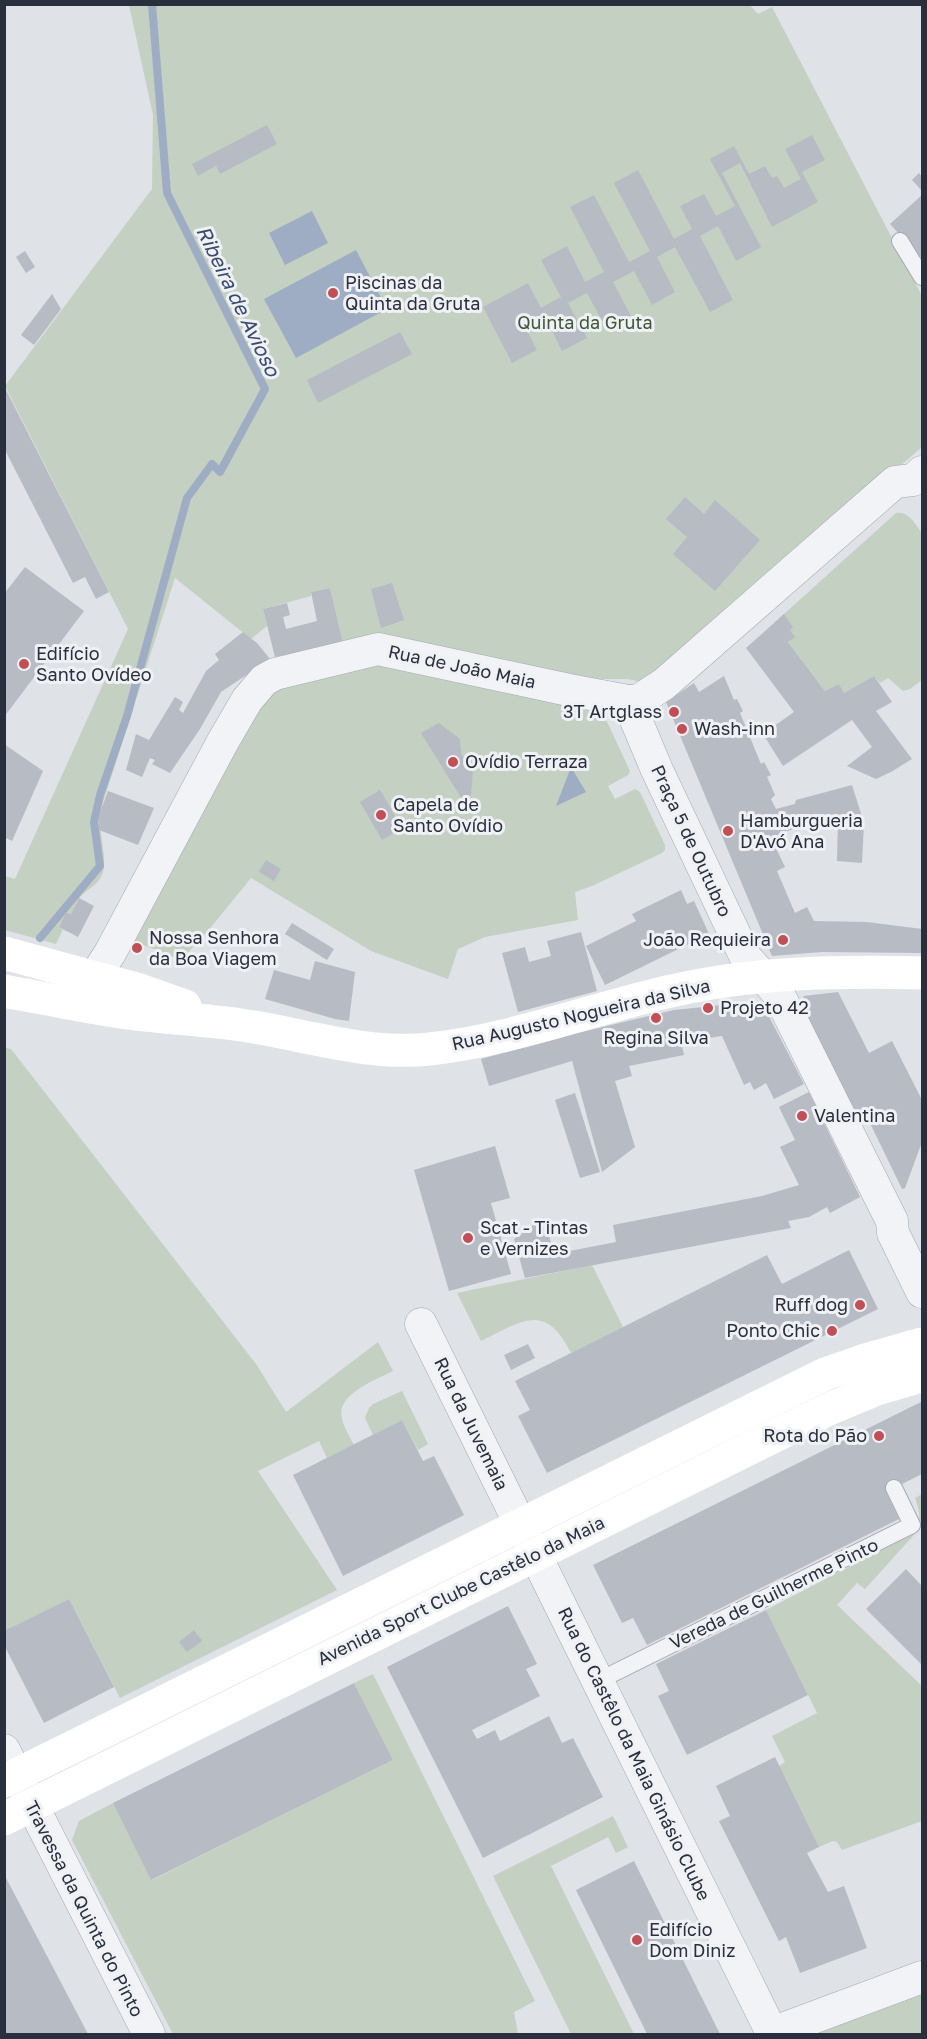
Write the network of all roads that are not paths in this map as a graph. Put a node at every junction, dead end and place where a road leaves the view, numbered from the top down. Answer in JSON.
{"nodes":[{"id":1,"x":900,"y":241,"type":"dead end"},
{"id":2,"x":922,"y":277,"type":"edge"},
{"id":3,"x":919,"y":481,"type":"edge"},
{"id":4,"x":628,"y":701,"type":"junction"},
{"id":5,"x":4,"y":953,"type":"edge"},
{"id":6,"x":922,"y":973,"type":"edge"},
{"id":7,"x":762,"y":976,"type":"junction"},
{"id":8,"x":94,"y":978,"type":"junction"},
{"id":9,"x":4,"y":991,"type":"edge"},
{"id":10,"x":241,"y":1025,"type":"junction"},
{"id":11,"x":922,"y":1292,"type":"edge"},
{"id":12,"x":421,"y":1324,"type":"dead end"},
{"id":13,"x":922,"y":1344,"type":"edge"},
{"id":14,"x":922,"y":1376,"type":"edge"},
{"id":15,"x":894,"y":1488,"type":"dead end"},
{"id":16,"x":521,"y":1525,"type":"junction"},
{"id":17,"x":536,"y":1554,"type":"junction"},
{"id":18,"x":598,"y":1681,"type":"junction"},
{"id":19,"x":9,"y":1769,"type":"edge"},
{"id":20,"x":18,"y":1812,"type":"edge"},
{"id":21,"x":922,"y":1977,"type":"edge"},
{"id":22,"x":149,"y":2034,"type":"edge"}],
"edges":[{"from":1,"to":2,"type":"lane"},
{"from":3,"to":4,"type":"street"},
{"from":4,"to":7,"type":"street","name":"Praça 5 de Outubro"},
{"from":4,"to":8,"type":"street","name":"Rua de João Maia"},
{"from":5,"to":8,"type":"street","name":"Rua Augusto Nogueira da Silva"},
{"from":6,"to":7,"type":"street","name":"Rua Augusto Nogueira da Silva"},
{"from":7,"to":10,"type":"street","name":"Rua Augusto Nogueira da Silva"},
{"from":7,"to":11,"type":"street","name":"Praça 5 de Outubro"},
{"from":8,"to":10,"type":"street","name":"Rua Augusto Nogueira da Silva"},
{"from":9,"to":10,"type":"street","name":"Rua Augusto Nogueira da Silva"},
{"from":12,"to":16,"type":"street","name":"Rua da Juvemaia"},
{"from":13,"to":16,"type":"street","name":"Avenida Sport Clube Castêlo da Maia"},
{"from":14,"to":17,"type":"street","name":"Avenida Sport Clube Castêlo da Maia"},
{"from":15,"to":18,"type":"lane","name":"Vereda de Guilherme Pinto"},
{"from":16,"to":17,"type":"street","name":"Rua do Castêlo da Maia Ginásio Clube"},
{"from":16,"to":19,"type":"street","name":"Avenida Sport Clube Castêlo da Maia"},
{"from":17,"to":18,"type":"street","name":"Rua do Castêlo da Maia Ginásio Clube"},
{"from":17,"to":20,"type":"street","name":"Avenida Sport Clube Castêlo da Maia"},
{"from":18,"to":21,"type":"street","name":"Rua do Castêlo da Maia Ginásio Clube"},
{"from":19,"to":20,"type":"street","name":"Travessa da Quinta do Pinto"},
{"from":20,"to":22,"type":"street","name":"Travessa da Quinta do Pinto"}]}
